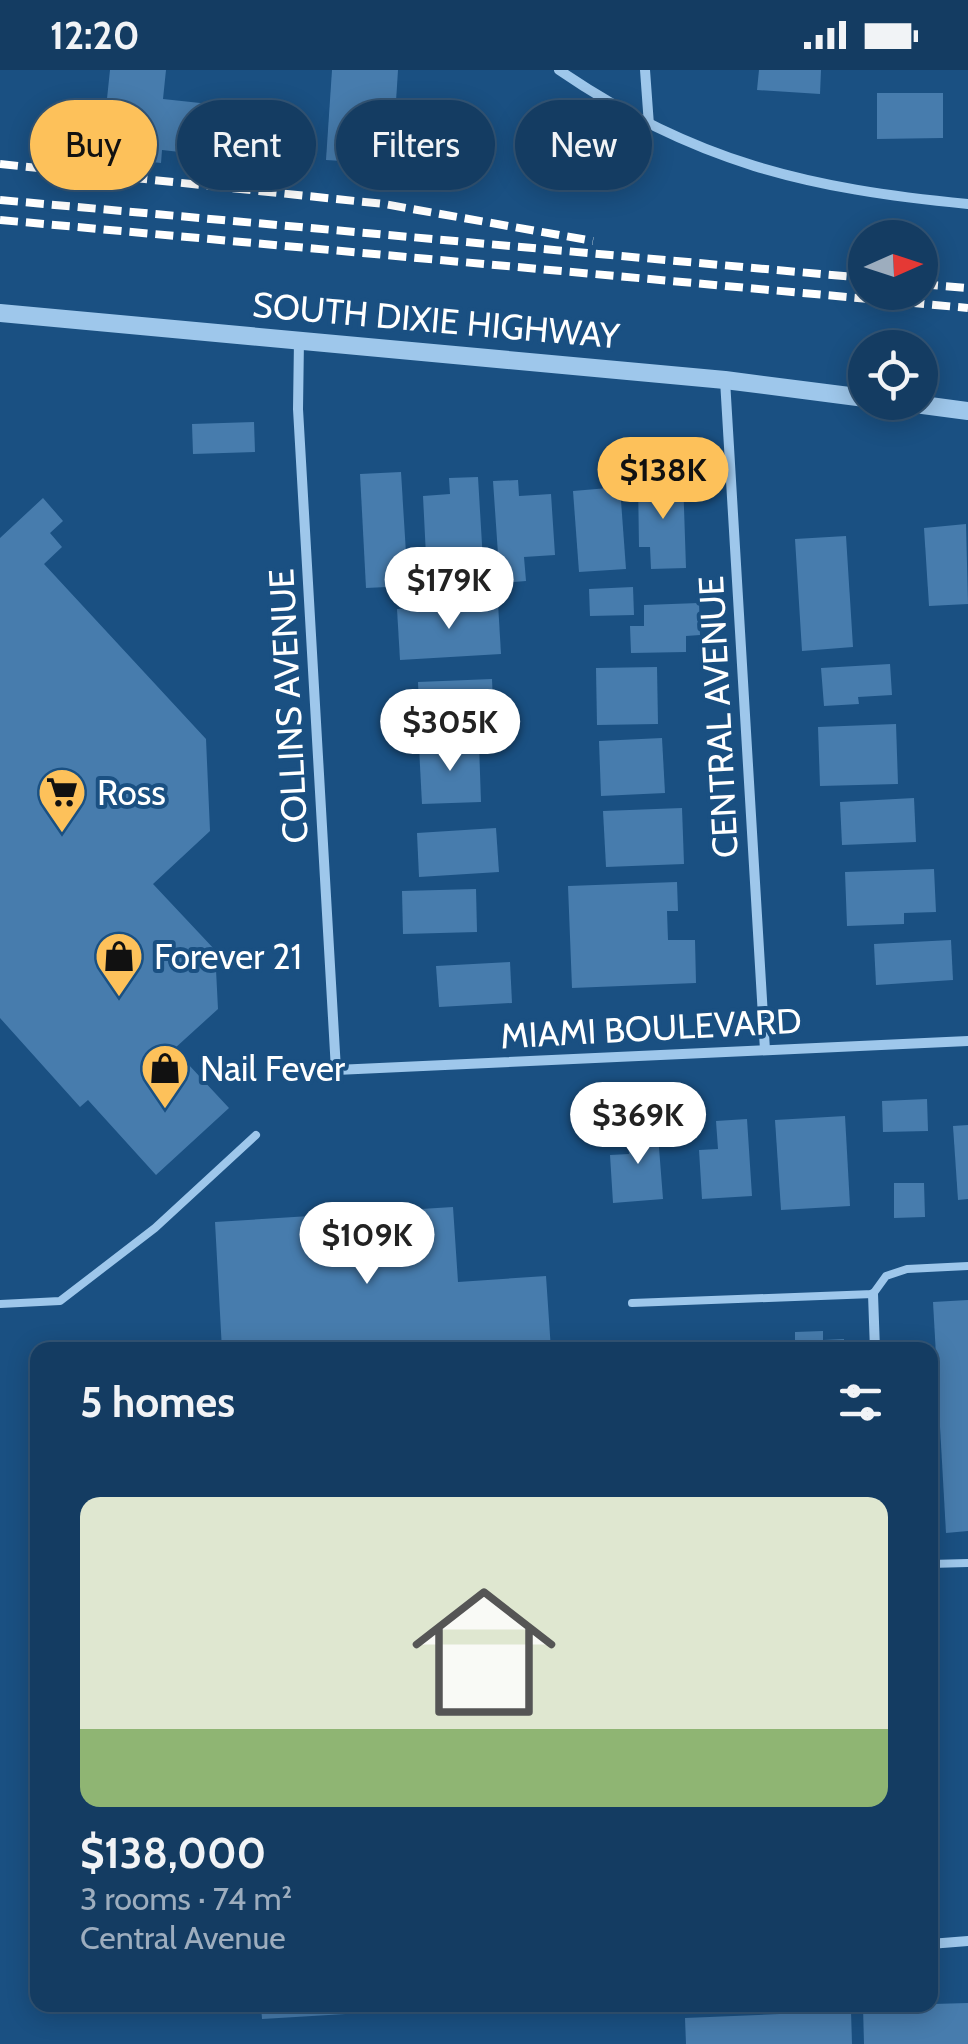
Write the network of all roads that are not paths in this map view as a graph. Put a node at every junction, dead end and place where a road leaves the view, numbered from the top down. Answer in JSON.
{"nodes":[{"id":1,"x":559,"y":70,"type":"edge"},
{"id":2,"x":646,"y":70,"type":"edge"},
{"id":3,"x":604,"y":100,"type":"edge"},
{"id":4,"x":648,"y":100,"type":"edge"},
{"id":5,"x":652,"y":126,"type":"edge"},
{"id":6,"x":968,"y":204,"type":"edge"},
{"id":7,"x":0,"y":314,"type":"edge"},
{"id":8,"x":298,"y":340,"type":"junction"},
{"id":9,"x":725,"y":380,"type":"junction"},
{"id":10,"x":848,"y":396,"type":"edge"},
{"id":11,"x":938,"y":407,"type":"edge"},
{"id":12,"x":968,"y":411,"type":"edge"},
{"id":13,"x":968,"y":1041,"type":"edge"},
{"id":14,"x":765,"y":1050,"type":"junction"},
{"id":15,"x":336,"y":1070,"type":"joint"},
{"id":16,"x":256,"y":1135,"type":"dead end"},
{"id":17,"x":968,"y":1266,"type":"edge"},
{"id":18,"x":874,"y":1294,"type":"junction"},
{"id":19,"x":0,"y":1304,"type":"edge"},
{"id":20,"x":632,"y":1304,"type":"dead end"},
{"id":21,"x":876,"y":1342,"type":"edge"},
{"id":22,"x":968,"y":1563,"type":"edge"},
{"id":23,"x":938,"y":1564,"type":"edge"},
{"id":24,"x":968,"y":1941,"type":"edge"},
{"id":25,"x":938,"y":1943,"type":"edge"}],
"edges":[{"from":1,"to":3,"type":"street"},
{"from":2,"to":4,"type":"street"},
{"from":5,"to":6,"type":"street"},
{"from":7,"to":8,"type":"street","name":"SOUTH DIXIE HIGHWAY"},
{"from":8,"to":9,"type":"street","name":"SOUTH DIXIE HIGHWAY"},
{"from":8,"to":15,"type":"street","name":"COLLINS AVENUE"},
{"from":9,"to":10,"type":"street","name":"SOUTH DIXIE HIGHWAY"},
{"from":9,"to":14,"type":"street","name":"CENTRAL AVENUE"},
{"from":11,"to":12,"type":"street"},
{"from":13,"to":14,"type":"street","name":"MIAMI BOULEVARD"},
{"from":14,"to":15,"type":"street","name":"MIAMI BOULEVARD"},
{"from":16,"to":19,"type":"lane"},
{"from":17,"to":18,"type":"lane"},
{"from":18,"to":20,"type":"lane"},
{"from":18,"to":21,"type":"street"},
{"from":22,"to":23,"type":"lane"},
{"from":24,"to":25,"type":"street"}]}
